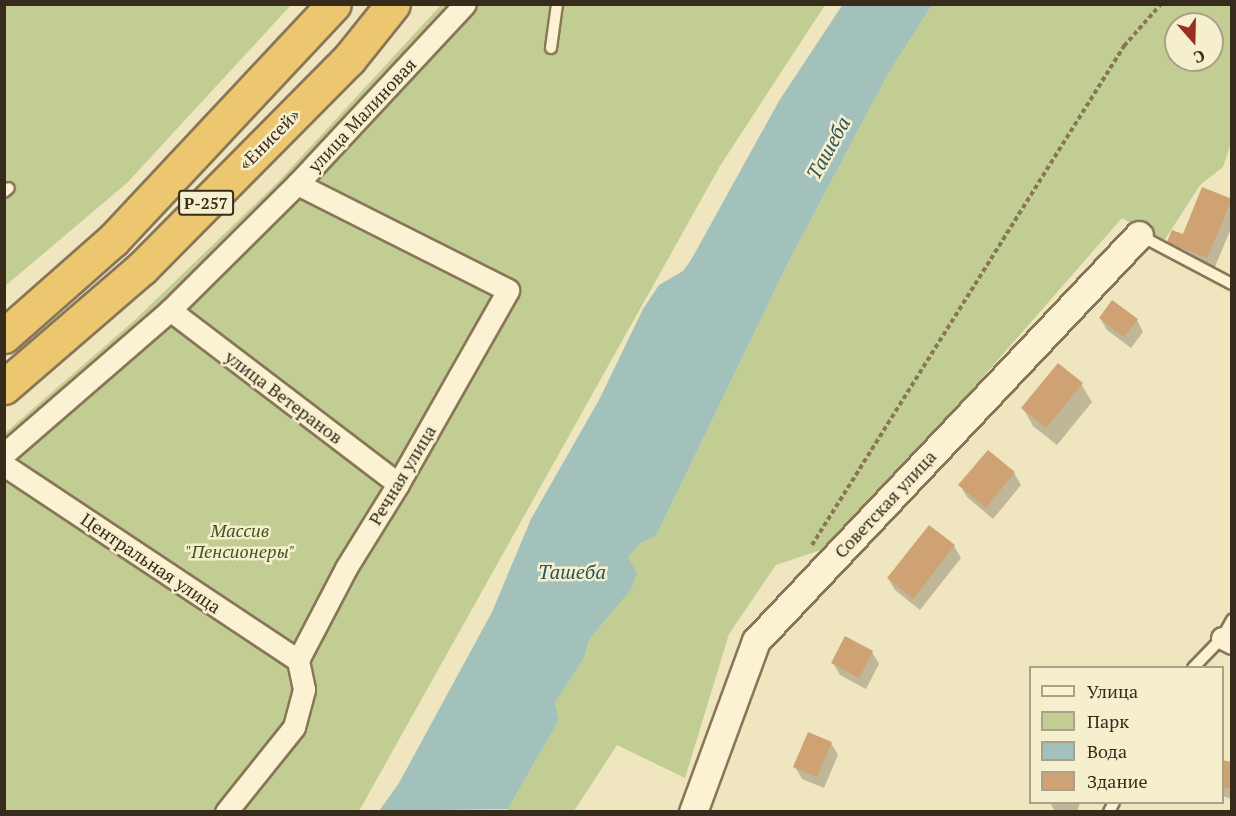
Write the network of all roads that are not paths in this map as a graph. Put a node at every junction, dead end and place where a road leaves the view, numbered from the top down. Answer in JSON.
{"nodes":[{"id":1,"x":334,"y":4,"type":"edge"},
{"id":2,"x":393,"y":4,"type":"edge"},
{"id":3,"x":465,"y":4,"type":"edge"},
{"id":4,"x":557,"y":4,"type":"edge"},
{"id":5,"x":551,"y":48,"type":"dead end"},
{"id":6,"x":297,"y":184,"type":"junction"},
{"id":7,"x":1139,"y":235,"type":"joint"},
{"id":8,"x":1232,"y":284,"type":"edge"},
{"id":9,"x":508,"y":290,"type":"joint"},
{"id":10,"x":170,"y":310,"type":"junction"},
{"id":11,"x":4,"y":336,"type":"edge"},
{"id":12,"x":4,"y":387,"type":"edge"},
{"id":13,"x":4,"y":454,"type":"edge"},
{"id":14,"x":4,"y":465,"type":"edge"},
{"id":15,"x":398,"y":484,"type":"junction"},
{"id":16,"x":1228,"y":634,"type":"edge"},
{"id":17,"x":298,"y":660,"type":"junction"},
{"id":18,"x":1195,"y":666,"type":"edge"},
{"id":19,"x":226,"y":812,"type":"edge"},
{"id":20,"x":693,"y":812,"type":"edge"}],
"edges":[{"from":1,"to":11,"type":"highway","number":"Р-257"},
{"from":2,"to":12,"type":"highway","name":"«Енисей»","number":"Р-257"},
{"from":3,"to":6,"type":"street","name":"улица Малиновая"},
{"from":4,"to":5,"type":"lane"},
{"from":6,"to":9,"type":"street","name":"улица Малиновая"},
{"from":6,"to":10,"type":"street"},
{"from":7,"to":8,"type":"lane"},
{"from":7,"to":20,"type":"street","name":"Советская улица"},
{"from":9,"to":15,"type":"street","name":"Речная улица"},
{"from":10,"to":13,"type":"street"},
{"from":10,"to":15,"type":"street","name":"улица Ветеранов"},
{"from":14,"to":17,"type":"street","name":"Центральная улица"},
{"from":15,"to":17,"type":"street","name":"Речная улица"},
{"from":16,"to":18,"type":"lane"},
{"from":17,"to":19,"type":"street"}]}
